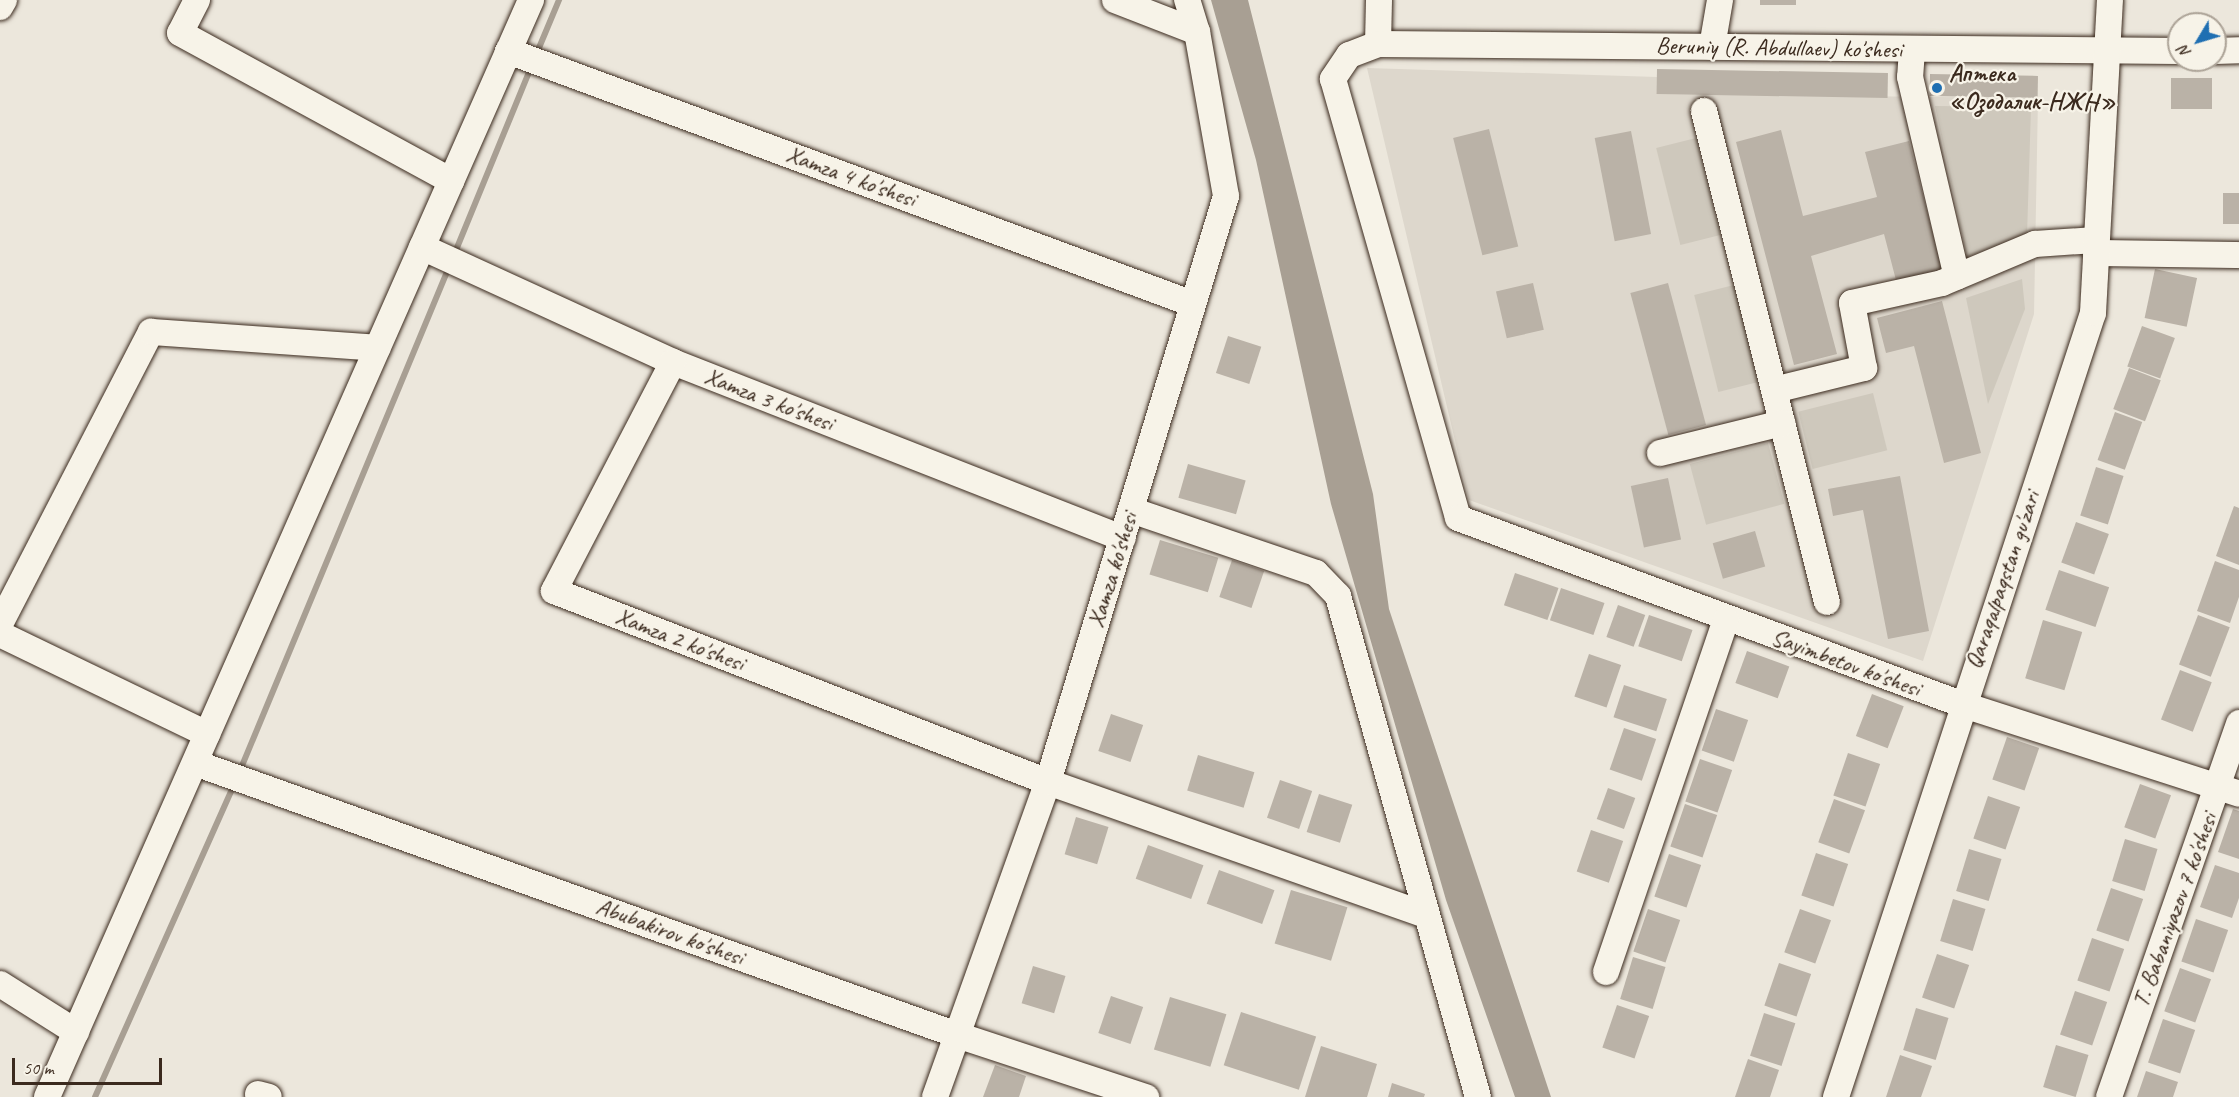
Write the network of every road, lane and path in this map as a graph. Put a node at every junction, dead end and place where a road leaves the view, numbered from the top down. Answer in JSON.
{"nodes":[{"id":1,"x":4,"y":0,"type":"edge"},
{"id":2,"x":197,"y":0,"type":"edge"},
{"id":3,"x":531,"y":0,"type":"edge"},
{"id":4,"x":1115,"y":0,"type":"edge"},
{"id":5,"x":1187,"y":0,"type":"edge"},
{"id":6,"x":1379,"y":0,"type":"edge"},
{"id":7,"x":1720,"y":0,"type":"edge"},
{"id":8,"x":2110,"y":0,"type":"edge"},
{"id":9,"x":0,"y":7,"type":"edge"},
{"id":10,"x":1197,"y":32,"type":"junction"},
{"id":11,"x":1378,"y":44,"type":"junction"},
{"id":12,"x":1712,"y":47,"type":"junction"},
{"id":13,"x":1912,"y":50,"type":"junction"},
{"id":14,"x":508,"y":51,"type":"junction"},
{"id":15,"x":2167,"y":51,"type":"edge"},
{"id":16,"x":2109,"y":52,"type":"junction"},
{"id":17,"x":1704,"y":111,"type":"dead end"},
{"id":18,"x":451,"y":181,"type":"junction"},
{"id":19,"x":422,"y":247,"type":"junction"},
{"id":20,"x":2096,"y":247,"type":"junction"},
{"id":21,"x":2239,"y":255,"type":"edge"},
{"id":22,"x":1957,"y":277,"type":"junction"},
{"id":23,"x":1193,"y":304,"type":"junction"},
{"id":24,"x":377,"y":348,"type":"junction"},
{"id":25,"x":673,"y":362,"type":"junction"},
{"id":26,"x":1774,"y":390,"type":"junction"},
{"id":27,"x":1782,"y":423,"type":"junction"},
{"id":28,"x":1660,"y":453,"type":"dead end"},
{"id":29,"x":1131,"y":510,"type":"junction"},
{"id":30,"x":1123,"y":538,"type":"junction"},
{"id":31,"x":1827,"y":602,"type":"dead end"},
{"id":32,"x":1726,"y":620,"type":"junction"},
{"id":33,"x":0,"y":624,"type":"edge"},
{"id":34,"x":0,"y":634,"type":"edge"},
{"id":35,"x":1961,"y":704,"type":"junction"},
{"id":36,"x":2239,"y":723,"type":"edge"},
{"id":37,"x":207,"y":734,"type":"junction"},
{"id":38,"x":195,"y":763,"type":"junction"},
{"id":39,"x":1048,"y":782,"type":"junction"},
{"id":40,"x":2229,"y":790,"type":"edge"},
{"id":41,"x":1423,"y":914,"type":"junction"},
{"id":42,"x":1606,"y":972,"type":"dead end"},
{"id":43,"x":0,"y":984,"type":"edge"},
{"id":44,"x":76,"y":1032,"type":"junction"},
{"id":45,"x":960,"y":1036,"type":"junction"},
{"id":46,"x":1137,"y":1096,"type":"edge"},
{"id":47,"x":47,"y":1097,"type":"edge"},
{"id":48,"x":935,"y":1097,"type":"edge"},
{"id":49,"x":1478,"y":1097,"type":"edge"},
{"id":50,"x":1836,"y":1097,"type":"edge"},
{"id":51,"x":2109,"y":1097,"type":"edge"}],
"edges":[{"from":1,"to":9,"type":"street"},
{"from":2,"to":18,"type":"street"},
{"from":3,"to":14,"type":"street"},
{"from":4,"to":10,"type":"street"},
{"from":5,"to":10,"type":"street","name":"Xamza ko'shesi"},
{"from":6,"to":11,"type":"street"},
{"from":7,"to":12,"type":"street"},
{"from":8,"to":16,"type":"street","name":"Qaraqalpaqstan gu'zari"},
{"from":10,"to":23,"type":"street","name":"Xamza ko'shesi"},
{"from":11,"to":12,"type":"street","name":"Beruniy (R. Abdullaev) ko'shesi"},
{"from":11,"to":32,"type":"street","name":"Sayimbetov ko'shesi"},
{"from":12,"to":13,"type":"street","name":"Beruniy (R. Abdullaev) ko'shesi"},
{"from":13,"to":16,"type":"street","name":"Beruniy (R. Abdullaev) ko'shesi"},
{"from":13,"to":22,"type":"street"},
{"from":14,"to":18,"type":"street"},
{"from":14,"to":23,"type":"street","name":"Xamza 4 ko'shesi"},
{"from":15,"to":16,"type":"street","name":"Beruniy (R. Abdullaev) ko'shesi"},
{"from":16,"to":20,"type":"street","name":"Qaraqalpaqstan gu'zari"},
{"from":17,"to":26,"type":"street"},
{"from":18,"to":19,"type":"street"},
{"from":19,"to":24,"type":"street"},
{"from":19,"to":25,"type":"street","name":"Xamza 3 ko'shesi"},
{"from":20,"to":21,"type":"street"},
{"from":20,"to":22,"type":"street"},
{"from":20,"to":35,"type":"street","name":"Qaraqalpaqstan gu'zari"},
{"from":22,"to":26,"type":"street"},
{"from":23,"to":29,"type":"street","name":"Xamza ko'shesi"},
{"from":24,"to":33,"type":"street"},
{"from":24,"to":37,"type":"street"},
{"from":25,"to":30,"type":"street","name":"Xamza 3 ko'shesi"},
{"from":25,"to":39,"type":"street","name":"Xamza 2 ko'shesi"},
{"from":26,"to":27,"type":"street"},
{"from":27,"to":28,"type":"street"},
{"from":27,"to":31,"type":"street"},
{"from":29,"to":30,"type":"street","name":"Xamza ko'shesi"},
{"from":29,"to":41,"type":"street"},
{"from":30,"to":39,"type":"street","name":"Xamza ko'shesi"},
{"from":32,"to":35,"type":"street","name":"Sayimbetov ko'shesi"},
{"from":32,"to":42,"type":"street"},
{"from":34,"to":37,"type":"street"},
{"from":35,"to":40,"type":"street","name":"Sayimbetov ko'shesi"},
{"from":35,"to":50,"type":"street","name":"Qaraqalpaqstan gu'zari"},
{"from":36,"to":40,"type":"street","name":"T. Babaniyazov 7 ko'shesi"},
{"from":37,"to":38,"type":"street"},
{"from":38,"to":44,"type":"street"},
{"from":38,"to":45,"type":"street","name":"Abubakirov ko'shesi"},
{"from":39,"to":41,"type":"street"},
{"from":39,"to":45,"type":"street","name":"Xamza ko'shesi"},
{"from":40,"to":51,"type":"street","name":"T. Babaniyazov 7 ko'shesi"},
{"from":41,"to":49,"type":"street"},
{"from":43,"to":44,"type":"street"},
{"from":44,"to":47,"type":"street"},
{"from":45,"to":46,"type":"street","name":"Abubakirov ko'shesi"},
{"from":45,"to":48,"type":"street","name":"Xamza ko'shesi"}]}
